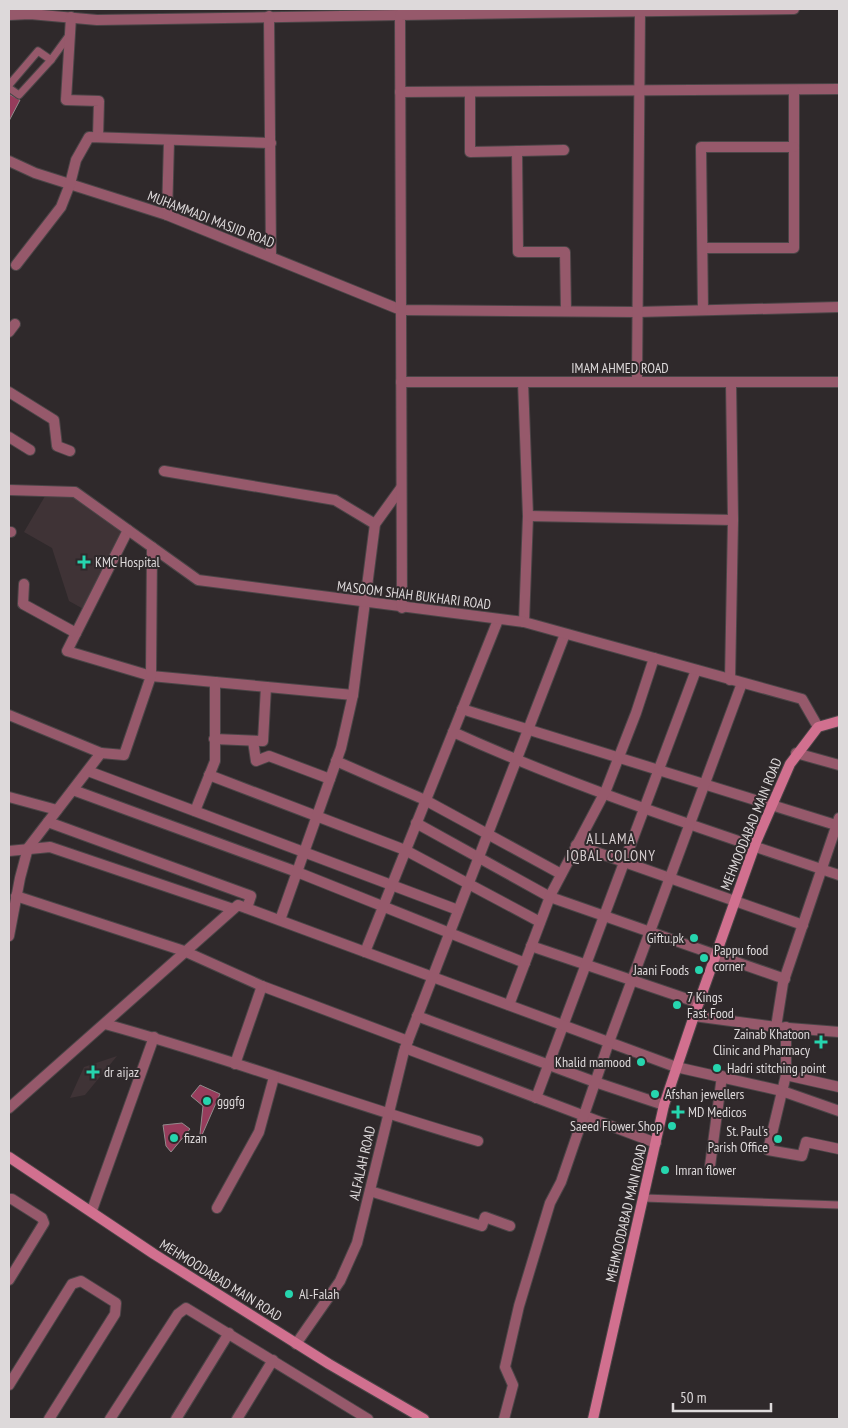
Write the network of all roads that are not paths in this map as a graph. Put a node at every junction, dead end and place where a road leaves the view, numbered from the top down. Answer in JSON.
{"nodes":[{"id":1,"x":794,"y":9,"type":"edge"},
{"id":2,"x":646,"y":10,"type":"edge"},
{"id":3,"x":662,"y":10,"type":"edge"},
{"id":4,"x":399,"y":12,"type":"edge"},
{"id":5,"x":9,"y":15,"type":"edge"},
{"id":6,"x":269,"y":16,"type":"junction"},
{"id":7,"x":71,"y":18,"type":"junction"},
{"id":8,"x":70,"y":34,"type":"junction"},
{"id":9,"x":51,"y":60,"type":"junction"},
{"id":10,"x":9,"y":87,"type":"edge"},
{"id":11,"x":794,"y":90,"type":"junction"},
{"id":12,"x":839,"y":90,"type":"edge"},
{"id":13,"x":400,"y":92,"type":"junction"},
{"id":14,"x":470,"y":92,"type":"junction"},
{"id":15,"x":639,"y":92,"type":"junction"},
{"id":16,"x":98,"y":137,"type":"junction"},
{"id":17,"x":169,"y":141,"type":"junction"},
{"id":18,"x":271,"y":143,"type":"junction"},
{"id":19,"x":794,"y":147,"type":"junction"},
{"id":20,"x":564,"y":150,"type":"dead end"},
{"id":21,"x":517,"y":151,"type":"junction"},
{"id":22,"x":9,"y":161,"type":"edge"},
{"id":23,"x":70,"y":184,"type":"junction"},
{"id":24,"x":166,"y":215,"type":"junction"},
{"id":25,"x":702,"y":248,"type":"junction"},
{"id":26,"x":271,"y":256,"type":"junction"},
{"id":27,"x":16,"y":266,"type":"dead end"},
{"id":28,"x":839,"y":307,"type":"edge"},
{"id":29,"x":401,"y":310,"type":"junction"},
{"id":30,"x":703,"y":310,"type":"junction"},
{"id":31,"x":566,"y":311,"type":"junction"},
{"id":32,"x":637,"y":312,"type":"junction"},
{"id":33,"x":401,"y":382,"type":"junction"},
{"id":34,"x":523,"y":382,"type":"junction"},
{"id":35,"x":637,"y":382,"type":"junction"},
{"id":36,"x":731,"y":382,"type":"junction"},
{"id":37,"x":839,"y":382,"type":"edge"},
{"id":38,"x":9,"y":392,"type":"edge"},
{"id":39,"x":9,"y":437,"type":"edge"},
{"id":40,"x":30,"y":450,"type":"dead end"},
{"id":41,"x":70,"y":452,"type":"dead end"},
{"id":42,"x":164,"y":471,"type":"dead end"},
{"id":43,"x":401,"y":488,"type":"junction"},
{"id":44,"x":9,"y":490,"type":"edge"},
{"id":45,"x":528,"y":516,"type":"junction"},
{"id":46,"x":733,"y":520,"type":"junction"},
{"id":47,"x":375,"y":524,"type":"junction"},
{"id":48,"x":128,"y":530,"type":"junction"},
{"id":49,"x":152,"y":547,"type":"junction"},
{"id":50,"x":24,"y":584,"type":"dead end"},
{"id":51,"x":365,"y":603,"type":"junction"},
{"id":52,"x":402,"y":608,"type":"junction"},
{"id":53,"x":498,"y":620,"type":"junction"},
{"id":54,"x":524,"y":622,"type":"junction"},
{"id":55,"x":76,"y":633,"type":"junction"},
{"id":56,"x":565,"y":634,"type":"junction"},
{"id":57,"x":654,"y":658,"type":"junction"},
{"id":58,"x":696,"y":670,"type":"junction"},
{"id":59,"x":151,"y":676,"type":"junction"},
{"id":60,"x":730,"y":680,"type":"junction"},
{"id":61,"x":215,"y":682,"type":"junction"},
{"id":62,"x":742,"y":683,"type":"junction"},
{"id":63,"x":266,"y":687,"type":"junction"},
{"id":64,"x":352,"y":695,"type":"junction"},
{"id":65,"x":462,"y":709,"type":"junction"},
{"id":66,"x":9,"y":715,"type":"edge"},
{"id":67,"x":839,"y":721,"type":"edge"},
{"id":68,"x":818,"y":727,"type":"junction"},
{"id":69,"x":528,"y":730,"type":"junction"},
{"id":70,"x":453,"y":732,"type":"junction"},
{"id":71,"x":214,"y":740,"type":"junction"},
{"id":72,"x":253,"y":741,"type":"junction"},
{"id":73,"x":101,"y":753,"type":"junction"},
{"id":74,"x":796,"y":753,"type":"junction"},
{"id":75,"x":618,"y":758,"type":"junction"},
{"id":76,"x":336,"y":761,"type":"junction"},
{"id":77,"x":516,"y":761,"type":"junction"},
{"id":78,"x":839,"y":765,"type":"edge"},
{"id":79,"x":88,"y":771,"type":"junction"},
{"id":80,"x":658,"y":771,"type":"junction"},
{"id":81,"x":209,"y":775,"type":"junction"},
{"id":82,"x":330,"y":779,"type":"junction"},
{"id":83,"x":704,"y":785,"type":"junction"},
{"id":84,"x":73,"y":790,"type":"junction"},
{"id":85,"x":603,"y":795,"type":"junction"},
{"id":86,"x":9,"y":797,"type":"edge"},
{"id":87,"x":425,"y":800,"type":"junction"},
{"id":88,"x":772,"y":806,"type":"junction"},
{"id":89,"x":644,"y":808,"type":"junction"},
{"id":90,"x":57,"y":810,"type":"junction"},
{"id":91,"x":195,"y":811,"type":"junction"},
{"id":92,"x":317,"y":815,"type":"junction"},
{"id":93,"x":48,"y":822,"type":"junction"},
{"id":94,"x":416,"y":823,"type":"junction"},
{"id":95,"x":839,"y":823,"type":"edge"},
{"id":96,"x":690,"y":824,"type":"junction"},
{"id":97,"x":488,"y":832,"type":"junction"},
{"id":98,"x":576,"y":845,"type":"junction"},
{"id":99,"x":755,"y":846,"type":"junction"},
{"id":100,"x":28,"y":848,"type":"junction"},
{"id":101,"x":405,"y":850,"type":"junction"},
{"id":102,"x":9,"y":851,"type":"edge"},
{"id":103,"x":304,"y":852,"type":"junction"},
{"id":104,"x":479,"y":856,"type":"junction"},
{"id":105,"x":623,"y":862,"type":"junction"},
{"id":106,"x":822,"y":869,"type":"junction"},
{"id":107,"x":297,"y":872,"type":"junction"},
{"id":108,"x":561,"y":874,"type":"junction"},
{"id":109,"x":839,"y":875,"type":"edge"},
{"id":110,"x":670,"y":878,"type":"junction"},
{"id":111,"x":468,"y":883,"type":"junction"},
{"id":112,"x":392,"y":884,"type":"junction"},
{"id":113,"x":16,"y":896,"type":"junction"},
{"id":114,"x":550,"y":897,"type":"junction"},
{"id":115,"x":735,"y":901,"type":"junction"},
{"id":116,"x":383,"y":905,"type":"junction"},
{"id":117,"x":247,"y":908,"type":"junction"},
{"id":118,"x":233,"y":910,"type":"junction"},
{"id":119,"x":458,"y":910,"type":"junction"},
{"id":120,"x":603,"y":916,"type":"junction"},
{"id":121,"x":280,"y":920,"type":"junction"},
{"id":122,"x":540,"y":922,"type":"junction"},
{"id":123,"x":803,"y":925,"type":"junction"},
{"id":124,"x":449,"y":933,"type":"junction"},
{"id":125,"x":649,"y":933,"type":"junction"},
{"id":126,"x":9,"y":936,"type":"edge"},
{"id":127,"x":531,"y":946,"type":"junction"},
{"id":128,"x":184,"y":951,"type":"junction"},
{"id":129,"x":365,"y":952,"type":"junction"},
{"id":130,"x":716,"y":956,"type":"junction"},
{"id":131,"x":525,"y":963,"type":"junction"},
{"id":132,"x":585,"y":964,"type":"junction"},
{"id":133,"x":432,"y":977,"type":"junction"},
{"id":134,"x":785,"y":979,"type":"junction"},
{"id":135,"x":632,"y":980,"type":"junction"},
{"id":136,"x":262,"y":986,"type":"junction"},
{"id":137,"x":699,"y":1003,"type":"junction"},
{"id":138,"x":509,"y":1005,"type":"junction"},
{"id":139,"x":417,"y":1016,"type":"junction"},
{"id":140,"x":694,"y":1016,"type":"junction"},
{"id":141,"x":104,"y":1024,"type":"junction"},
{"id":142,"x":562,"y":1025,"type":"junction"},
{"id":143,"x":781,"y":1027,"type":"junction"},
{"id":144,"x":839,"y":1032,"type":"edge"},
{"id":145,"x":154,"y":1037,"type":"junction"},
{"id":146,"x":609,"y":1042,"type":"junction"},
{"id":147,"x":406,"y":1045,"type":"junction"},
{"id":148,"x":235,"y":1064,"type":"junction"},
{"id":149,"x":548,"y":1065,"type":"junction"},
{"id":150,"x":676,"y":1067,"type":"junction"},
{"id":151,"x":786,"y":1075,"type":"junction"},
{"id":152,"x":722,"y":1076,"type":"junction"},
{"id":153,"x":274,"y":1077,"type":"junction"},
{"id":154,"x":595,"y":1082,"type":"junction"},
{"id":155,"x":839,"y":1087,"type":"edge"},
{"id":156,"x":782,"y":1091,"type":"junction"},
{"id":157,"x":536,"y":1098,"type":"junction"},
{"id":158,"x":664,"y":1105,"type":"junction"},
{"id":159,"x":9,"y":1108,"type":"edge"},
{"id":160,"x":839,"y":1111,"type":"edge"},
{"id":161,"x":387,"y":1115,"type":"junction"},
{"id":162,"x":584,"y":1116,"type":"junction"},
{"id":163,"x":478,"y":1141,"type":"dead end"},
{"id":164,"x":656,"y":1143,"type":"junction"},
{"id":165,"x":839,"y":1149,"type":"edge"},
{"id":166,"x":9,"y":1157,"type":"edge"},
{"id":167,"x":710,"y":1166,"type":"dead end"},
{"id":168,"x":370,"y":1191,"type":"junction"},
{"id":169,"x":644,"y":1198,"type":"junction"},
{"id":170,"x":9,"y":1199,"type":"edge"},
{"id":171,"x":839,"y":1205,"type":"edge"},
{"id":172,"x":217,"y":1208,"type":"dead end"},
{"id":173,"x":92,"y":1210,"type":"junction"},
{"id":174,"x":510,"y":1226,"type":"dead end"},
{"id":175,"x":9,"y":1280,"type":"edge"},
{"id":176,"x":229,"y":1333,"type":"junction"},
{"id":177,"x":296,"y":1344,"type":"junction"},
{"id":178,"x":273,"y":1360,"type":"junction"},
{"id":179,"x":9,"y":1385,"type":"edge"},
{"id":180,"x":49,"y":1419,"type":"edge"},
{"id":181,"x":110,"y":1419,"type":"edge"},
{"id":182,"x":176,"y":1419,"type":"edge"},
{"id":183,"x":237,"y":1419,"type":"edge"},
{"id":184,"x":368,"y":1419,"type":"edge"},
{"id":185,"x":424,"y":1419,"type":"edge"},
{"id":186,"x":504,"y":1419,"type":"edge"},
{"id":187,"x":593,"y":1419,"type":"edge"}],
"edges":[{"from":1,"to":3,"type":"street"},
{"from":2,"to":3,"type":"street"},
{"from":2,"to":4,"type":"street"},
{"from":2,"to":15,"type":"street"},
{"from":4,"to":6,"type":"street"},
{"from":4,"to":13,"type":"street"},
{"from":5,"to":7,"type":"street"},
{"from":6,"to":7,"type":"street"},
{"from":6,"to":18,"type":"street"},
{"from":7,"to":8,"type":"street"},
{"from":8,"to":9,"type":"lane"},
{"from":8,"to":16,"type":"street"},
{"from":9,"to":10,"type":"lane"},
{"from":9,"to":10,"type":"lane"},
{"from":11,"to":12,"type":"street"},
{"from":11,"to":15,"type":"street"},
{"from":11,"to":19,"type":"street"},
{"from":13,"to":14,"type":"street"},
{"from":13,"to":29,"type":"street"},
{"from":14,"to":15,"type":"street"},
{"from":14,"to":21,"type":"street"},
{"from":15,"to":32,"type":"street"},
{"from":16,"to":17,"type":"street"},
{"from":16,"to":23,"type":"street"},
{"from":17,"to":18,"type":"street"},
{"from":17,"to":24,"type":"street"},
{"from":18,"to":26,"type":"street"},
{"from":19,"to":25,"type":"street"},
{"from":19,"to":25,"type":"street"},
{"from":20,"to":21,"type":"street"},
{"from":21,"to":31,"type":"street"},
{"from":22,"to":23,"type":"street","name":"MUHAMMADI MASJID ROAD"},
{"from":23,"to":24,"type":"street","name":"MUHAMMADI MASJID ROAD"},
{"from":23,"to":27,"type":"street"},
{"from":24,"to":26,"type":"street","name":"MUHAMMADI MASJID ROAD"},
{"from":25,"to":30,"type":"street"},
{"from":26,"to":29,"type":"street","name":"MUHAMMADI MASJID ROAD"},
{"from":28,"to":30,"type":"street"},
{"from":29,"to":31,"type":"street"},
{"from":29,"to":33,"type":"street"},
{"from":30,"to":32,"type":"street"},
{"from":31,"to":32,"type":"street"},
{"from":32,"to":35,"type":"street"},
{"from":33,"to":34,"type":"street","name":"IMAM AHMED ROAD"},
{"from":33,"to":43,"type":"street"},
{"from":34,"to":35,"type":"street","name":"IMAM AHMED ROAD"},
{"from":34,"to":45,"type":"street"},
{"from":35,"to":36,"type":"street","name":"IMAM AHMED ROAD"},
{"from":36,"to":37,"type":"street","name":"IMAM AHMED ROAD"},
{"from":36,"to":46,"type":"street"},
{"from":38,"to":41,"type":"street"},
{"from":39,"to":40,"type":"street"},
{"from":42,"to":47,"type":"street"},
{"from":43,"to":47,"type":"street"},
{"from":43,"to":52,"type":"street"},
{"from":44,"to":48,"type":"street","name":"MASOOM SHAH BUKHARI ROAD"},
{"from":45,"to":46,"type":"street"},
{"from":45,"to":54,"type":"street"},
{"from":46,"to":60,"type":"street"},
{"from":47,"to":51,"type":"street"},
{"from":48,"to":49,"type":"street","name":"MASOOM SHAH BUKHARI ROAD"},
{"from":48,"to":55,"type":"street"},
{"from":49,"to":51,"type":"street","name":"MASOOM SHAH BUKHARI ROAD"},
{"from":49,"to":59,"type":"street"},
{"from":50,"to":55,"type":"street"},
{"from":51,"to":52,"type":"street","name":"MASOOM SHAH BUKHARI ROAD"},
{"from":51,"to":64,"type":"street"},
{"from":52,"to":53,"type":"street","name":"MASOOM SHAH BUKHARI ROAD"},
{"from":53,"to":54,"type":"street","name":"MASOOM SHAH BUKHARI ROAD"},
{"from":53,"to":65,"type":"street"},
{"from":54,"to":56,"type":"street","name":"MASOOM SHAH BUKHARI ROAD"},
{"from":55,"to":59,"type":"street"},
{"from":56,"to":57,"type":"street","name":"MASOOM SHAH BUKHARI ROAD"},
{"from":56,"to":69,"type":"street","name":"ALFALAH ROAD"},
{"from":57,"to":58,"type":"street","name":"MASOOM SHAH BUKHARI ROAD"},
{"from":57,"to":75,"type":"street"},
{"from":58,"to":60,"type":"street","name":"MASOOM SHAH BUKHARI ROAD"},
{"from":58,"to":80,"type":"street"},
{"from":59,"to":61,"type":"street"},
{"from":59,"to":73,"type":"street"},
{"from":60,"to":62,"type":"street","name":"MASOOM SHAH BUKHARI ROAD"},
{"from":61,"to":63,"type":"street"},
{"from":61,"to":71,"type":"street"},
{"from":62,"to":68,"type":"street","name":"MASOOM SHAH BUKHARI ROAD"},
{"from":62,"to":83,"type":"street"},
{"from":63,"to":64,"type":"street"},
{"from":63,"to":72,"type":"street"},
{"from":64,"to":76,"type":"street"},
{"from":65,"to":69,"type":"street"},
{"from":65,"to":70,"type":"street"},
{"from":66,"to":73,"type":"street"},
{"from":67,"to":68,"type":"main road"},
{"from":68,"to":74,"type":"main road","name":"MEHMOODABAD MAIN ROAD"},
{"from":69,"to":75,"type":"street"},
{"from":69,"to":77,"type":"street","name":"ALFALAH ROAD"},
{"from":70,"to":77,"type":"street"},
{"from":70,"to":87,"type":"street"},
{"from":71,"to":72,"type":"street"},
{"from":71,"to":81,"type":"street"},
{"from":72,"to":82,"type":"street"},
{"from":73,"to":79,"type":"street"},
{"from":74,"to":78,"type":"street"},
{"from":74,"to":88,"type":"main road","name":"MEHMOODABAD MAIN ROAD"},
{"from":75,"to":80,"type":"street"},
{"from":75,"to":85,"type":"street"},
{"from":76,"to":82,"type":"street"},
{"from":76,"to":87,"type":"street"},
{"from":77,"to":85,"type":"street"},
{"from":77,"to":97,"type":"street","name":"ALFALAH ROAD"},
{"from":79,"to":84,"type":"street"},
{"from":79,"to":91,"type":"street"},
{"from":80,"to":83,"type":"street"},
{"from":80,"to":89,"type":"street"},
{"from":81,"to":91,"type":"street"},
{"from":81,"to":92,"type":"street"},
{"from":82,"to":92,"type":"street"},
{"from":83,"to":88,"type":"street"},
{"from":83,"to":96,"type":"street"},
{"from":84,"to":90,"type":"street"},
{"from":84,"to":107,"type":"street"},
{"from":85,"to":89,"type":"street"},
{"from":85,"to":98,"type":"street"},
{"from":86,"to":90,"type":"street"},
{"from":87,"to":94,"type":"street"},
{"from":87,"to":97,"type":"street"},
{"from":88,"to":95,"type":"street"},
{"from":88,"to":99,"type":"main road","name":"MEHMOODABAD MAIN ROAD"},
{"from":89,"to":96,"type":"street"},
{"from":89,"to":105,"type":"street"},
{"from":90,"to":93,"type":"street"},
{"from":91,"to":103,"type":"street"},
{"from":92,"to":101,"type":"street"},
{"from":92,"to":103,"type":"street"},
{"from":93,"to":100,"type":"street"},
{"from":93,"to":117,"type":"street"},
{"from":94,"to":101,"type":"street"},
{"from":94,"to":104,"type":"street"},
{"from":95,"to":106,"type":"street"},
{"from":96,"to":99,"type":"street"},
{"from":96,"to":110,"type":"street"},
{"from":97,"to":104,"type":"street","name":"ALFALAH ROAD"},
{"from":97,"to":108,"type":"street"},
{"from":98,"to":105,"type":"street"},
{"from":98,"to":108,"type":"street"},
{"from":99,"to":106,"type":"street"},
{"from":99,"to":115,"type":"main road","name":"MEHMOODABAD MAIN ROAD"},
{"from":100,"to":102,"type":"street"},
{"from":100,"to":113,"type":"street"},
{"from":100,"to":118,"type":"street"},
{"from":101,"to":111,"type":"street"},
{"from":101,"to":112,"type":"street"},
{"from":103,"to":107,"type":"street"},
{"from":103,"to":112,"type":"street"},
{"from":104,"to":111,"type":"street","name":"ALFALAH ROAD"},
{"from":104,"to":114,"type":"street"},
{"from":105,"to":110,"type":"street"},
{"from":105,"to":120,"type":"street"},
{"from":106,"to":109,"type":"street"},
{"from":106,"to":123,"type":"street"},
{"from":107,"to":116,"type":"street"},
{"from":107,"to":121,"type":"street"},
{"from":108,"to":114,"type":"street"},
{"from":110,"to":115,"type":"street"},
{"from":110,"to":125,"type":"street"},
{"from":111,"to":119,"type":"street","name":"ALFALAH ROAD"},
{"from":111,"to":122,"type":"street"},
{"from":112,"to":116,"type":"street"},
{"from":112,"to":119,"type":"street"},
{"from":113,"to":126,"type":"street"},
{"from":113,"to":128,"type":"street"},
{"from":114,"to":120,"type":"street"},
{"from":114,"to":122,"type":"street"},
{"from":115,"to":123,"type":"street"},
{"from":115,"to":130,"type":"main road","name":"MEHMOODABAD MAIN ROAD"},
{"from":116,"to":124,"type":"street"},
{"from":116,"to":129,"type":"street"},
{"from":117,"to":118,"type":"street"},
{"from":117,"to":121,"type":"street"},
{"from":118,"to":128,"type":"street"},
{"from":119,"to":124,"type":"street","name":"ALFALAH ROAD"},
{"from":120,"to":125,"type":"street"},
{"from":120,"to":132,"type":"street"},
{"from":121,"to":129,"type":"street"},
{"from":122,"to":127,"type":"street"},
{"from":123,"to":134,"type":"street"},
{"from":124,"to":131,"type":"street"},
{"from":124,"to":133,"type":"street","name":"ALFALAH ROAD"},
{"from":125,"to":130,"type":"street"},
{"from":125,"to":135,"type":"street"},
{"from":127,"to":131,"type":"street"},
{"from":127,"to":132,"type":"street"},
{"from":128,"to":136,"type":"street"},
{"from":128,"to":141,"type":"street"},
{"from":129,"to":133,"type":"street"},
{"from":130,"to":134,"type":"street"},
{"from":130,"to":137,"type":"main road","name":"MEHMOODABAD MAIN ROAD"},
{"from":131,"to":138,"type":"street"},
{"from":132,"to":135,"type":"street"},
{"from":132,"to":142,"type":"street"},
{"from":133,"to":138,"type":"street"},
{"from":133,"to":139,"type":"street","name":"ALFALAH ROAD"},
{"from":134,"to":143,"type":"street"},
{"from":135,"to":137,"type":"street"},
{"from":135,"to":146,"type":"street"},
{"from":136,"to":147,"type":"street"},
{"from":136,"to":148,"type":"street"},
{"from":137,"to":140,"type":"main road","name":"MEHMOODABAD MAIN ROAD"},
{"from":138,"to":142,"type":"street"},
{"from":139,"to":147,"type":"street","name":"ALFALAH ROAD"},
{"from":139,"to":149,"type":"street"},
{"from":140,"to":143,"type":"street"},
{"from":140,"to":150,"type":"main road","name":"MEHMOODABAD MAIN ROAD"},
{"from":141,"to":145,"type":"street"},
{"from":141,"to":159,"type":"street"},
{"from":142,"to":146,"type":"street"},
{"from":142,"to":149,"type":"street"},
{"from":143,"to":144,"type":"street"},
{"from":143,"to":151,"type":"street"},
{"from":145,"to":148,"type":"street"},
{"from":145,"to":173,"type":"street"},
{"from":146,"to":150,"type":"street"},
{"from":146,"to":154,"type":"street"},
{"from":147,"to":157,"type":"street"},
{"from":147,"to":161,"type":"street","name":"ALFALAH ROAD"},
{"from":148,"to":153,"type":"street"},
{"from":149,"to":154,"type":"street"},
{"from":149,"to":157,"type":"street"},
{"from":150,"to":152,"type":"street"},
{"from":150,"to":158,"type":"main road","name":"MEHMOODABAD MAIN ROAD"},
{"from":151,"to":155,"type":"street"},
{"from":151,"to":156,"type":"street"},
{"from":152,"to":156,"type":"street"},
{"from":152,"to":167,"type":"street"},
{"from":153,"to":161,"type":"street"},
{"from":153,"to":172,"type":"street"},
{"from":154,"to":158,"type":"street"},
{"from":154,"to":162,"type":"street"},
{"from":156,"to":160,"type":"street"},
{"from":156,"to":165,"type":"street"},
{"from":157,"to":162,"type":"street"},
{"from":158,"to":164,"type":"main road","name":"MEHMOODABAD MAIN ROAD"},
{"from":161,"to":163,"type":"street"},
{"from":161,"to":168,"type":"street","name":"ALFALAH ROAD"},
{"from":162,"to":164,"type":"street"},
{"from":162,"to":186,"type":"street"},
{"from":164,"to":169,"type":"main road","name":"MEHMOODABAD MAIN ROAD"},
{"from":166,"to":173,"type":"main road","name":"MEHMOODABAD MAIN ROAD"},
{"from":168,"to":174,"type":"street"},
{"from":168,"to":177,"type":"street","name":"ALFALAH ROAD"},
{"from":169,"to":171,"type":"lane"},
{"from":169,"to":187,"type":"main road","name":"MEHMOODABAD MAIN ROAD"},
{"from":170,"to":175,"type":"street"},
{"from":173,"to":177,"type":"main road","name":"MEHMOODABAD MAIN ROAD"},
{"from":176,"to":178,"type":"street"},
{"from":176,"to":181,"type":"street"},
{"from":176,"to":182,"type":"street"},
{"from":177,"to":185,"type":"main road","name":"MEHMOODABAD MAIN ROAD"},
{"from":178,"to":183,"type":"street"},
{"from":178,"to":184,"type":"street"},
{"from":179,"to":180,"type":"street"}]}
